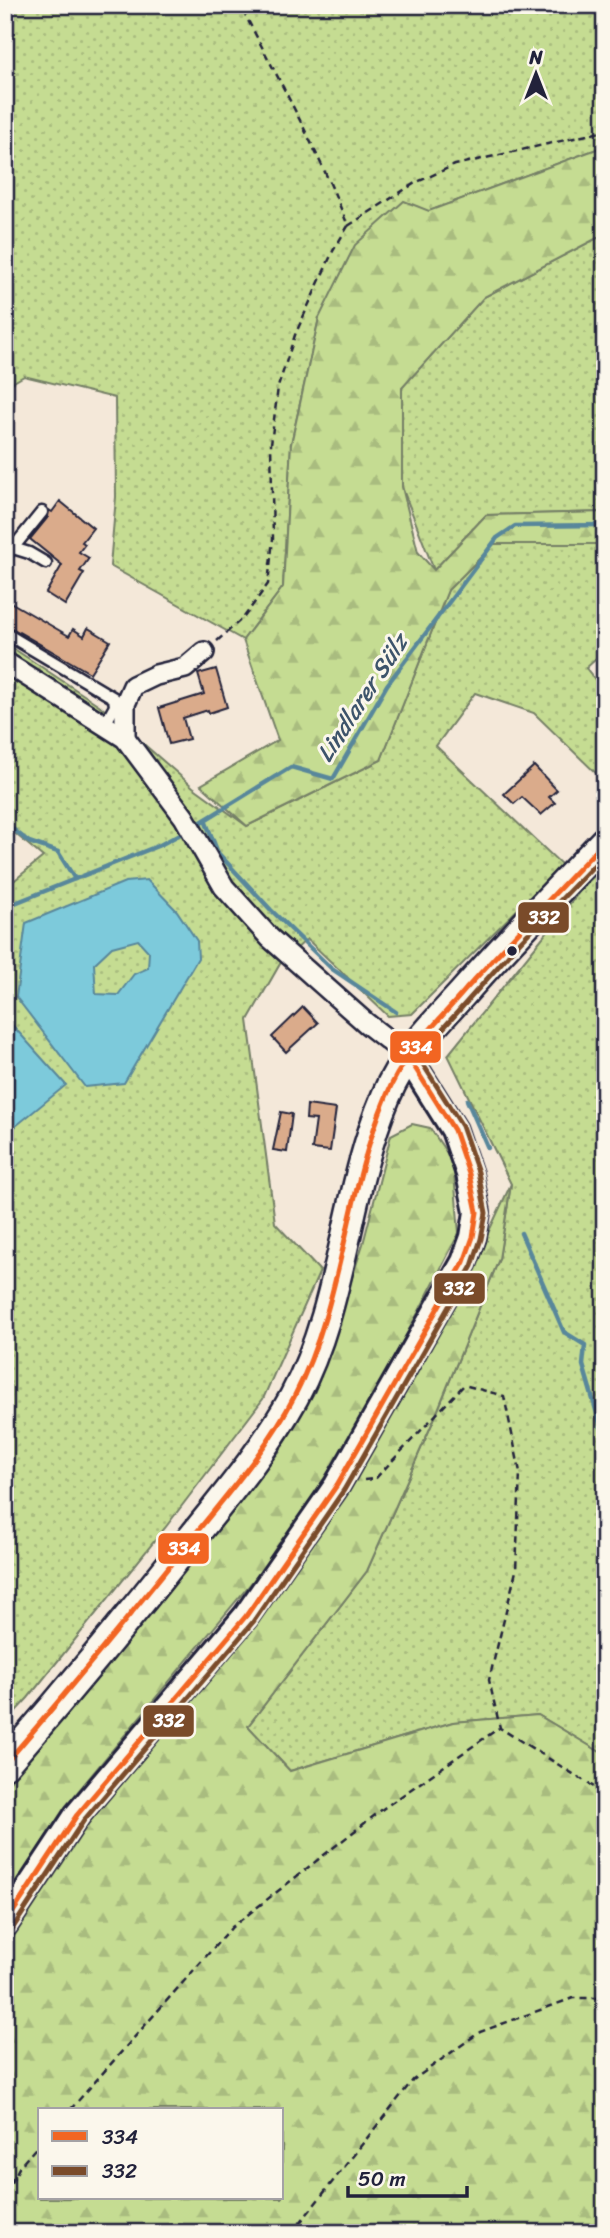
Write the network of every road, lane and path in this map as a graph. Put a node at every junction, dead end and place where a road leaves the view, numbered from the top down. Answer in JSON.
{"nodes":[{"id":1,"x":240,"y":5,"type":"edge"},
{"id":2,"x":605,"y":131,"type":"edge"},
{"id":3,"x":348,"y":226,"type":"junction"},
{"id":4,"x":42,"y":512,"type":"dead end"},
{"id":5,"x":9,"y":552,"type":"edge"},
{"id":6,"x":46,"y":563,"type":"dead end"},
{"id":7,"x":5,"y":633,"type":"edge"},
{"id":8,"x":204,"y":653,"type":"joint"},
{"id":9,"x":5,"y":662,"type":"edge"},
{"id":10,"x":104,"y":726,"type":"junction"},
{"id":11,"x":125,"y":738,"type":"junction"},
{"id":12,"x":605,"y":841,"type":"edge"},
{"id":13,"x":407,"y":1055,"type":"junction"},
{"id":14,"x":337,"y":1485,"type":"junction"},
{"id":15,"x":500,"y":1728,"type":"junction"},
{"id":16,"x":5,"y":1764,"type":"edge"},
{"id":17,"x":605,"y":1794,"type":"edge"},
{"id":18,"x":5,"y":1924,"type":"edge"},
{"id":19,"x":605,"y":1998,"type":"edge"},
{"id":20,"x":71,"y":2108,"type":"edge"},
{"id":21,"x":38,"y":2145,"type":"edge"},
{"id":22,"x":5,"y":2194,"type":"edge"},
{"id":23,"x":292,"y":2233,"type":"edge"}],
"edges":[{"from":1,"to":3,"type":"path"},
{"from":2,"to":3,"type":"path"},
{"from":3,"to":8,"type":"path"},
{"from":4,"to":5,"type":"lane"},
{"from":5,"to":6,"type":"lane"},
{"from":7,"to":10,"type":"lane"},
{"from":8,"to":11,"type":"street"},
{"from":9,"to":10,"type":"street"},
{"from":10,"to":11,"type":"street"},
{"from":11,"to":13,"type":"street"},
{"from":12,"to":13,"type":"main road"},
{"from":13,"to":14,"type":"street"},
{"from":13,"to":16,"type":"main road"},
{"from":14,"to":15,"type":"path"},
{"from":14,"to":18,"type":"street"},
{"from":15,"to":17,"type":"path"},
{"from":15,"to":20,"type":"path"},
{"from":19,"to":23,"type":"path"},
{"from":21,"to":22,"type":"path"}]}
